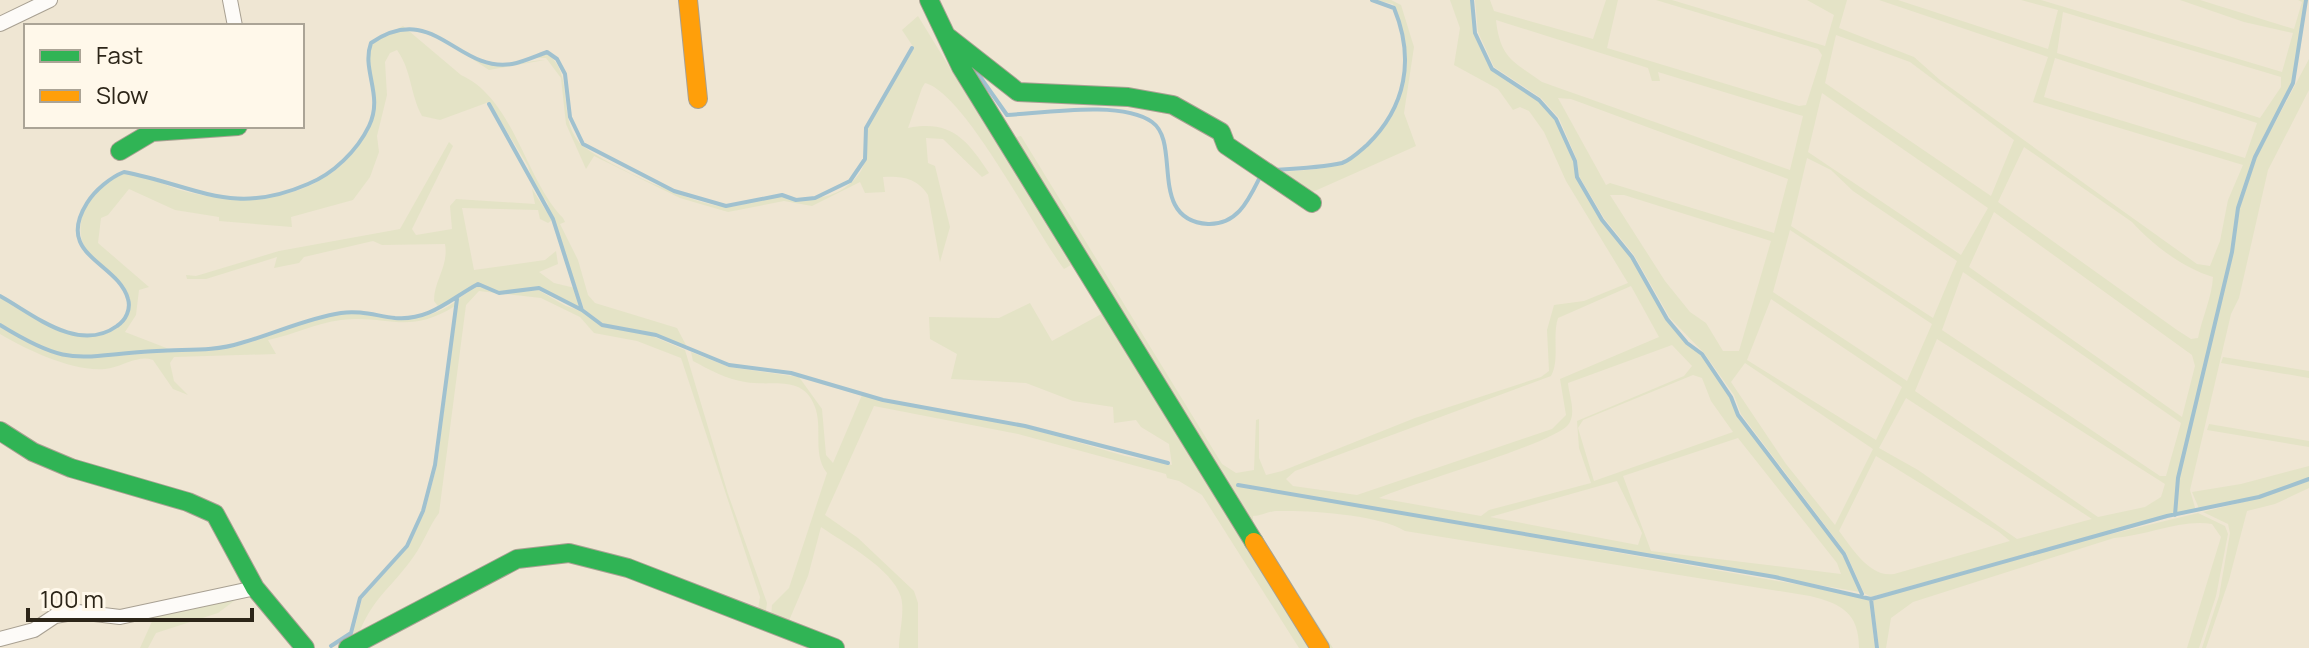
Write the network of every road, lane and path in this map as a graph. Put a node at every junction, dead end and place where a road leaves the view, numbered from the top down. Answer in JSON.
{"nodes":[{"id":1,"x":50,"y":0,"type":"edge"},
{"id":2,"x":230,"y":0,"type":"edge"},
{"id":3,"x":688,"y":0,"type":"edge"},
{"id":4,"x":929,"y":0,"type":"edge"},
{"id":5,"x":0,"y":24,"type":"edge"},
{"id":6,"x":235,"y":24,"type":"edge"},
{"id":7,"x":942,"y":33,"type":"junction"},
{"id":8,"x":698,"y":99,"type":"dead end"},
{"id":9,"x":209,"y":128,"type":"edge"},
{"id":10,"x":120,"y":151,"type":"dead end"},
{"id":11,"x":1312,"y":203,"type":"dead end"},
{"id":12,"x":0,"y":431,"type":"edge"},
{"id":13,"x":255,"y":588,"type":"junction"},
{"id":14,"x":0,"y":639,"type":"edge"},
{"id":15,"x":305,"y":648,"type":"edge"},
{"id":16,"x":348,"y":648,"type":"edge"},
{"id":17,"x":835,"y":648,"type":"edge"},
{"id":18,"x":1320,"y":648,"type":"edge"}],
"edges":[{"from":1,"to":5,"type":"street"},
{"from":2,"to":6,"type":"street"},
{"from":3,"to":8,"type":"street"},
{"from":4,"to":7,"type":"street"},
{"from":7,"to":11,"type":"street"},
{"from":7,"to":18,"type":"street"},
{"from":9,"to":10,"type":"street"},
{"from":12,"to":13,"type":"street"},
{"from":13,"to":14,"type":"street"},
{"from":13,"to":15,"type":"street"},
{"from":16,"to":17,"type":"street"}]}
